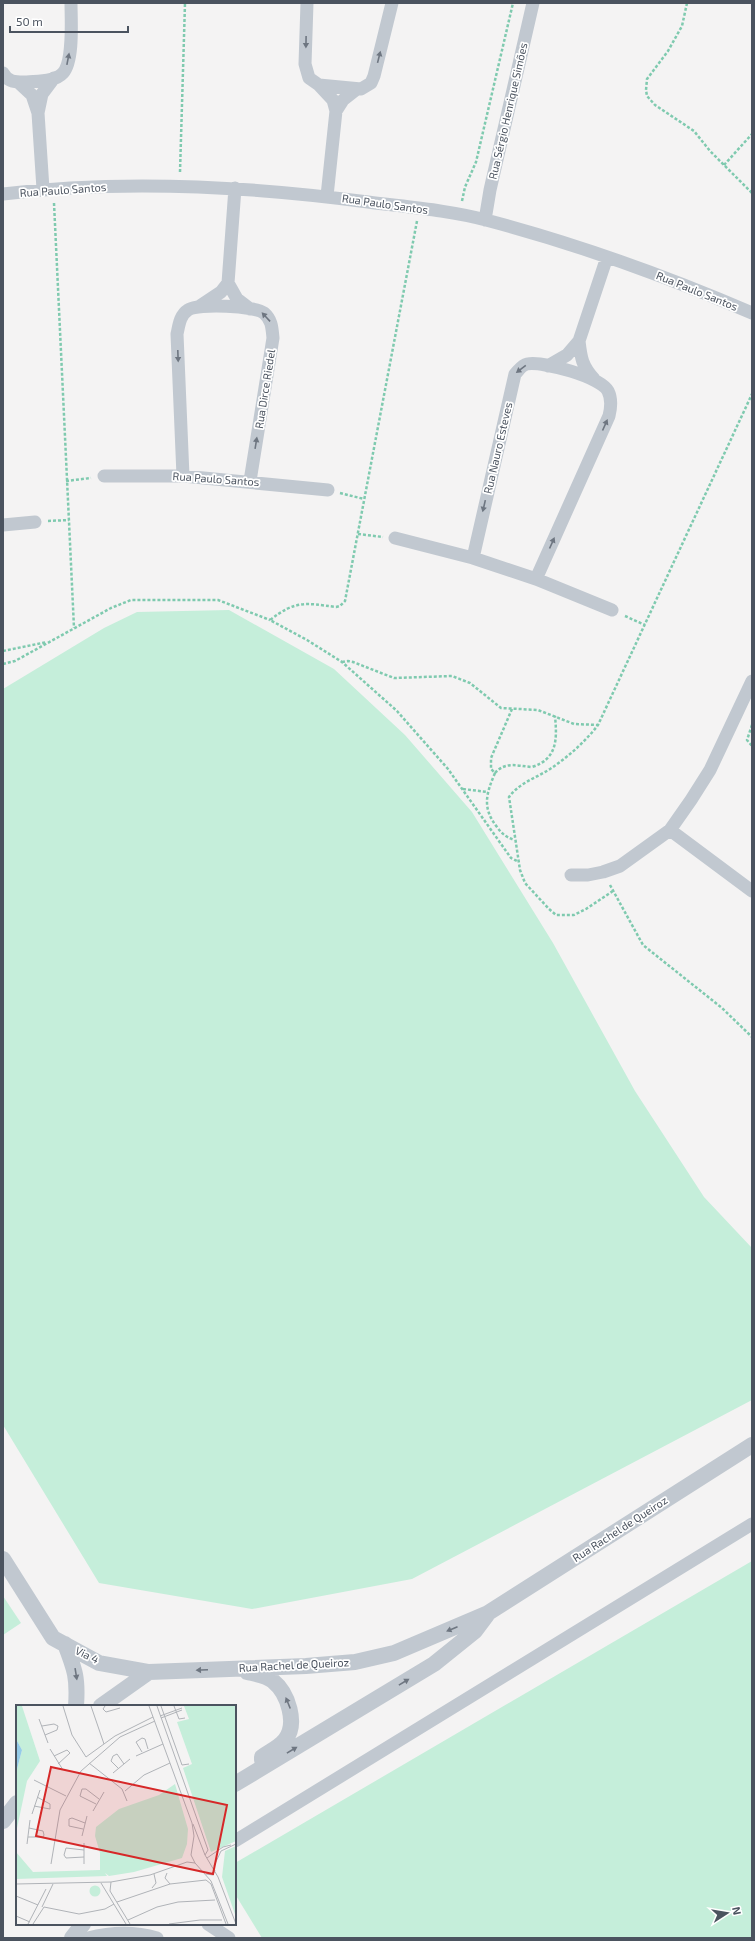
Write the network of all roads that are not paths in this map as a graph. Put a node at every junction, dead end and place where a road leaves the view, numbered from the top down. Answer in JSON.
{"nodes":[{"id":1,"x":71,"y":3,"type":"edge"},
{"id":2,"x":307,"y":3,"type":"edge"},
{"id":3,"x":392,"y":3,"type":"edge"},
{"id":4,"x":533,"y":3,"type":"edge"},
{"id":5,"x":3,"y":73,"type":"edge"},
{"id":6,"x":54,"y":78,"type":"junction"},
{"id":7,"x":18,"y":82,"type":"junction"},
{"id":8,"x":319,"y":85,"type":"junction"},
{"id":9,"x":357,"y":89,"type":"junction"},
{"id":10,"x":336,"y":111,"type":"junction"},
{"id":11,"x":38,"y":113,"type":"junction"},
{"id":12,"x":235,"y":188,"type":"junction"},
{"id":13,"x":48,"y":189,"type":"junction"},
{"id":14,"x":3,"y":194,"type":"edge"},
{"id":15,"x":327,"y":196,"type":"junction"},
{"id":16,"x":485,"y":220,"type":"junction"},
{"id":17,"x":607,"y":257,"type":"junction"},
{"id":18,"x":228,"y":283,"type":"junction"},
{"id":19,"x":200,"y":306,"type":"junction"},
{"id":20,"x":250,"y":308,"type":"junction"},
{"id":21,"x":752,"y":313,"type":"edge"},
{"id":22,"x":579,"y":341,"type":"junction"},
{"id":23,"x":548,"y":366,"type":"junction"},
{"id":24,"x":594,"y":379,"type":"junction"},
{"id":25,"x":104,"y":476,"type":"dead end"},
{"id":26,"x":183,"y":476,"type":"junction"},
{"id":27,"x":250,"y":481,"type":"junction"},
{"id":28,"x":328,"y":490,"type":"dead end"},
{"id":29,"x":35,"y":522,"type":"dead end"},
{"id":30,"x":3,"y":526,"type":"edge"},
{"id":31,"x":395,"y":538,"type":"dead end"},
{"id":32,"x":473,"y":558,"type":"junction"},
{"id":33,"x":536,"y":579,"type":"junction"},
{"id":34,"x":612,"y":610,"type":"dead end"},
{"id":35,"x":752,"y":681,"type":"edge"},
{"id":36,"x":670,"y":830,"type":"junction"},
{"id":37,"x":571,"y":876,"type":"dead end"},
{"id":38,"x":752,"y":891,"type":"edge"},
{"id":39,"x":752,"y":1445,"type":"edge"},
{"id":40,"x":752,"y":1524,"type":"edge"},
{"id":41,"x":3,"y":1559,"type":"edge"},
{"id":42,"x":488,"y":1614,"type":"junction"},
{"id":43,"x":65,"y":1644,"type":"junction"},
{"id":44,"x":232,"y":1669,"type":"junction"},
{"id":45,"x":149,"y":1672,"type":"junction"},
{"id":46,"x":76,"y":1705,"type":"edge"},
{"id":47,"x":102,"y":1705,"type":"edge"},
{"id":48,"x":258,"y":1771,"type":"junction"},
{"id":49,"x":236,"y":1783,"type":"edge"},
{"id":50,"x":16,"y":1804,"type":"edge"},
{"id":51,"x":3,"y":1822,"type":"edge"},
{"id":52,"x":236,"y":1840,"type":"edge"},
{"id":53,"x":82,"y":1925,"type":"edge"},
{"id":54,"x":210,"y":1925,"type":"edge"},
{"id":55,"x":72,"y":1938,"type":"edge"},
{"id":56,"x":88,"y":1938,"type":"edge"},
{"id":57,"x":157,"y":1938,"type":"edge"},
{"id":58,"x":229,"y":1938,"type":"edge"}],
"edges":[{"from":6,"to":1,"type":"street","one_way":true},
{"from":2,"to":8,"type":"street","one_way":true},
{"from":9,"to":3,"type":"street","one_way":true},
{"from":4,"to":16,"type":"street","name":"Rua Sérgio Henrique Simões"},
{"from":5,"to":7,"type":"street"},
{"from":6,"to":7,"type":"street"},
{"from":6,"to":11,"type":"street"},
{"from":7,"to":11,"type":"street"},
{"from":8,"to":9,"type":"street"},
{"from":8,"to":10,"type":"street"},
{"from":9,"to":10,"type":"street"},
{"from":10,"to":15,"type":"street"},
{"from":11,"to":13,"type":"street"},
{"from":12,"to":13,"type":"street","name":"Rua Paulo Santos"},
{"from":12,"to":15,"type":"street","name":"Rua Paulo Santos"},
{"from":12,"to":18,"type":"street"},
{"from":13,"to":14,"type":"street","name":"Rua Paulo Santos"},
{"from":15,"to":16,"type":"street","name":"Rua Paulo Santos"},
{"from":16,"to":17,"type":"street","name":"Rua Paulo Santos"},
{"from":17,"to":21,"type":"street","name":"Rua Paulo Santos"},
{"from":17,"to":22,"type":"street","name":"Rua Nauro Esteves"},
{"from":18,"to":19,"type":"street"},
{"from":18,"to":20,"type":"street","name":"Rua Dirce Riedel"},
{"from":19,"to":20,"type":"street","name":"Rua Dirce Riedel"},
{"from":19,"to":26,"type":"street","one_way":true},
{"from":27,"to":20,"type":"street","name":"Rua Dirce Riedel","one_way":true},
{"from":22,"to":23,"type":"street","name":"Rua Nauro Esteves"},
{"from":22,"to":24,"type":"street","name":"Rua Nauro Esteves"},
{"from":23,"to":24,"type":"street","name":"Rua Nauro Esteves"},
{"from":23,"to":32,"type":"street","name":"Rua Nauro Esteves","one_way":true},
{"from":33,"to":24,"type":"street","name":"Rua Nauro Esteves","one_way":true},
{"from":25,"to":26,"type":"street","name":"Rua Paulo Santos"},
{"from":26,"to":27,"type":"street","name":"Rua Paulo Santos"},
{"from":27,"to":28,"type":"street","name":"Rua Paulo Santos"},
{"from":29,"to":30,"type":"street"},
{"from":31,"to":32,"type":"street"},
{"from":32,"to":33,"type":"street"},
{"from":33,"to":34,"type":"street"},
{"from":35,"to":36,"type":"street"},
{"from":36,"to":37,"type":"street"},
{"from":36,"to":38,"type":"street"},
{"from":39,"to":42,"type":"street","name":"Rua Rachel de Queiroz"},
{"from":40,"to":52,"type":"street"},
{"from":41,"to":43,"type":"street"},
{"from":42,"to":44,"type":"street","name":"Rua Rachel de Queiroz","one_way":true},
{"from":48,"to":42,"type":"street","name":"Rua Rachel de Queiroz","one_way":true},
{"from":43,"to":45,"type":"street","name":"Via 4"},
{"from":43,"to":46,"type":"street","name":"Via 4","one_way":true},
{"from":44,"to":45,"type":"street","name":"Rua Rachel de Queiroz","one_way":true},
{"from":48,"to":44,"type":"street","one_way":true},
{"from":45,"to":47,"type":"street"},
{"from":48,"to":49,"type":"street","name":"Rua Rachel de Queiroz"},
{"from":50,"to":51,"type":"street"},
{"from":53,"to":55,"type":"street"},
{"from":54,"to":58,"type":"street"},
{"from":56,"to":57,"type":"street"}]}
